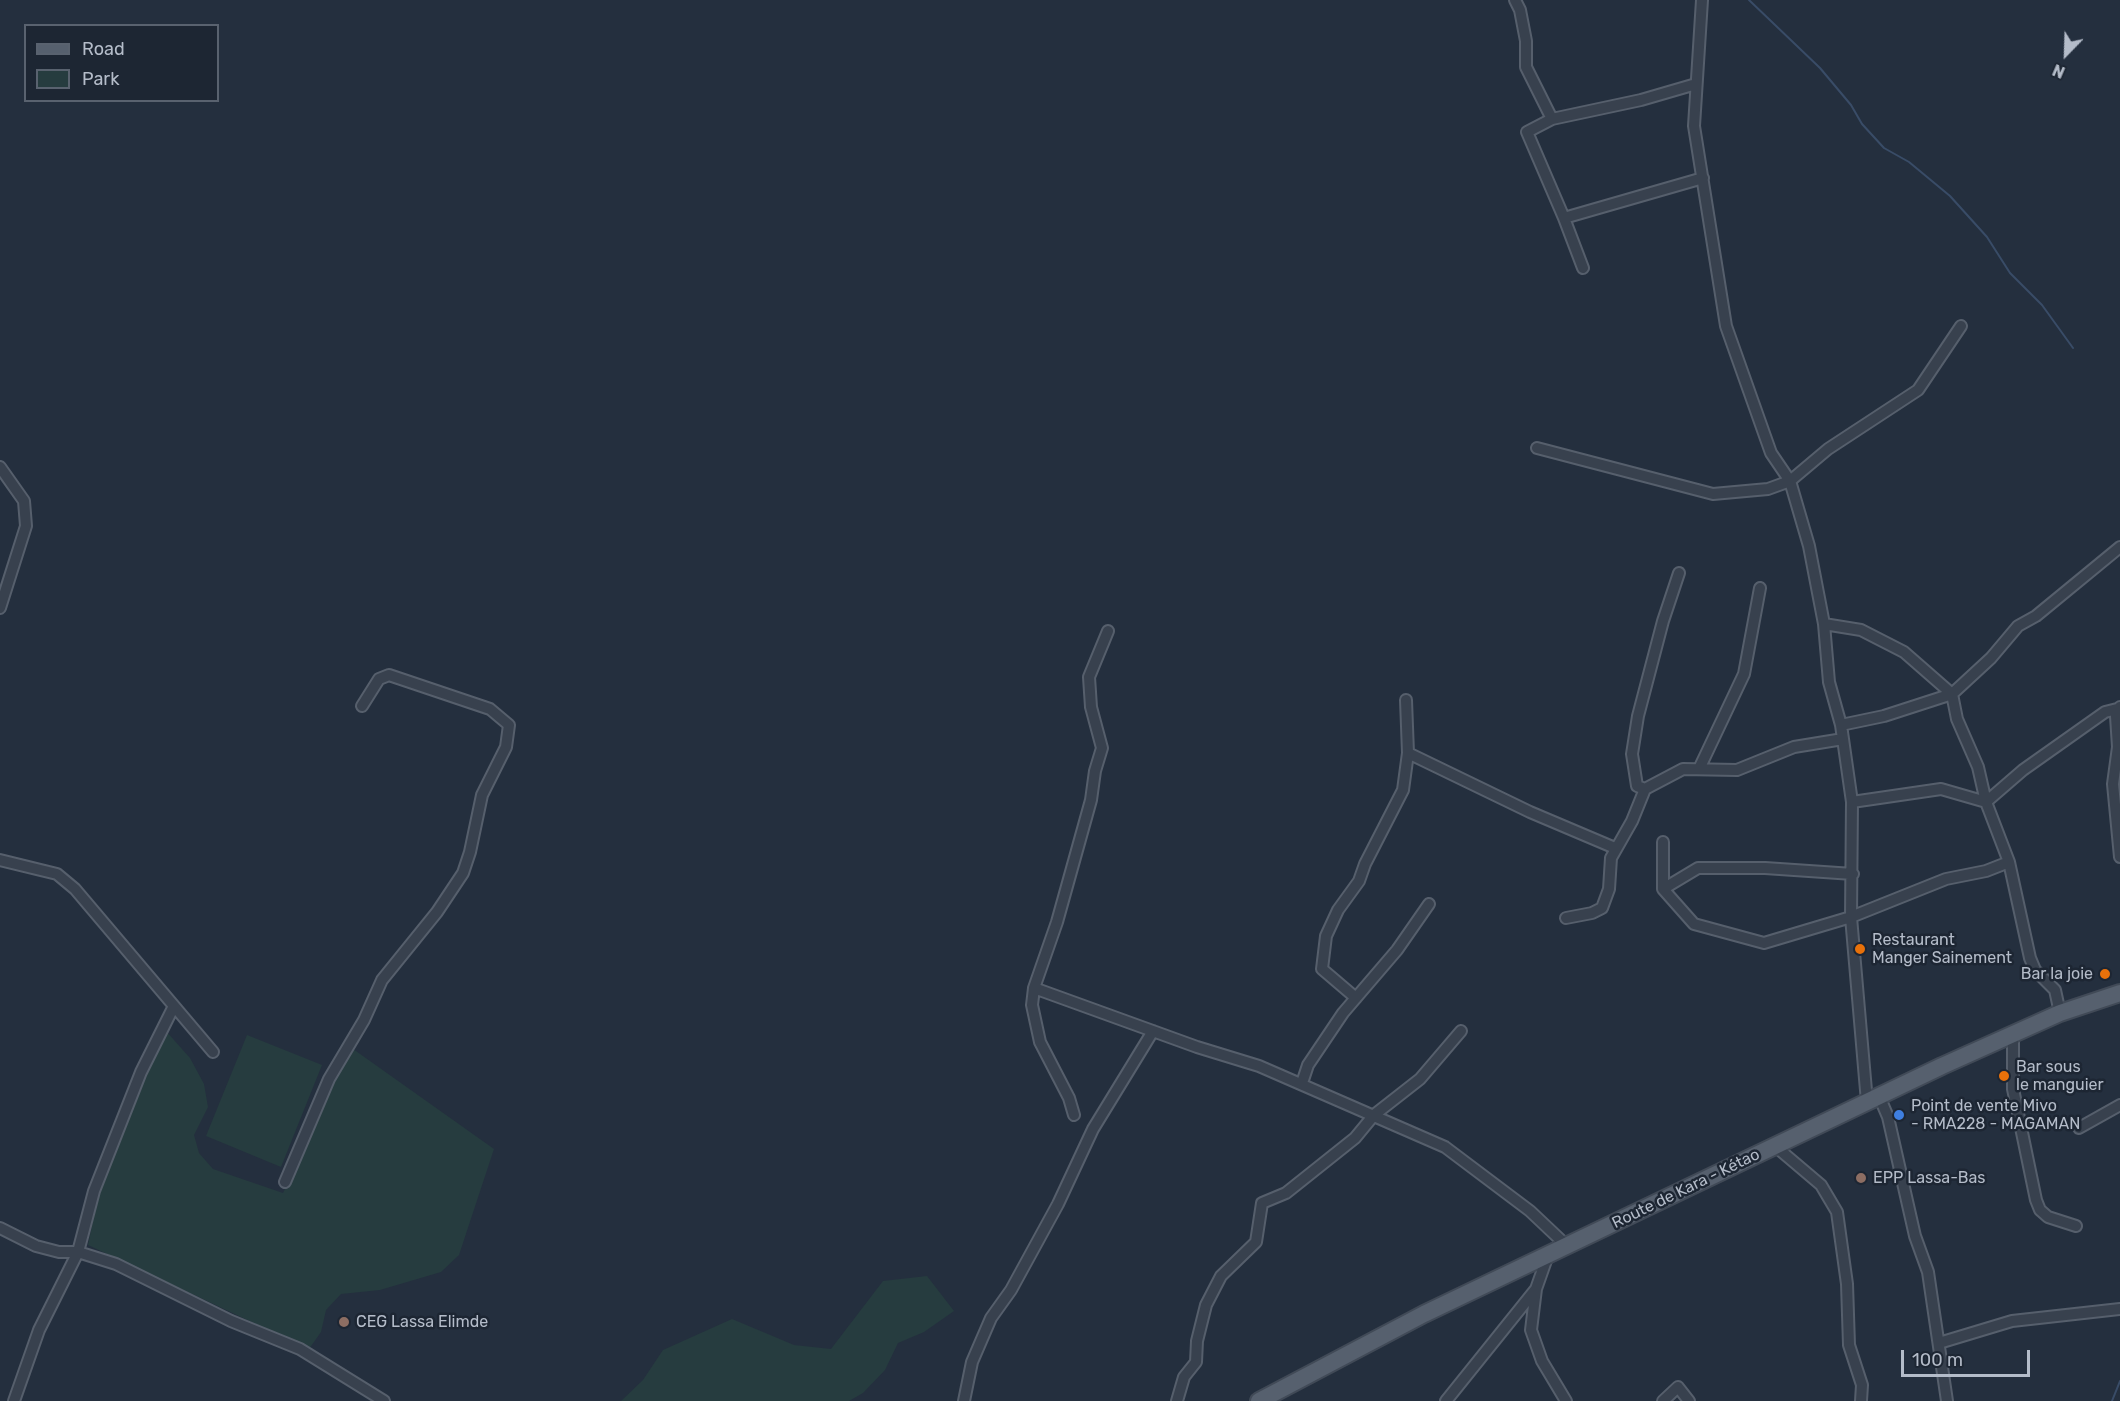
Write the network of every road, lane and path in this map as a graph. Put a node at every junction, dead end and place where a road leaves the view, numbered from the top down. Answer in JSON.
{"nodes":[{"id":1,"x":1515,"y":0,"type":"edge"},
{"id":2,"x":1702,"y":0,"type":"edge"},
{"id":3,"x":1696,"y":84,"type":"junction"},
{"id":4,"x":1552,"y":119,"type":"junction"},
{"id":5,"x":1702,"y":178,"type":"junction"},
{"id":6,"x":1564,"y":218,"type":"junction"},
{"id":7,"x":1582,"y":268,"type":"dead end"},
{"id":8,"x":1961,"y":326,"type":"dead end"},
{"id":9,"x":1537,"y":448,"type":"dead end"},
{"id":10,"x":0,"y":467,"type":"edge"},
{"id":11,"x":1790,"y":481,"type":"junction"},
{"id":12,"x":2120,"y":548,"type":"edge"},
{"id":13,"x":1679,"y":573,"type":"dead end"},
{"id":14,"x":1760,"y":588,"type":"dead end"},
{"id":15,"x":0,"y":608,"type":"edge"},
{"id":16,"x":1824,"y":624,"type":"junction"},
{"id":17,"x":1108,"y":631,"type":"dead end"},
{"id":18,"x":1952,"y":694,"type":"junction"},
{"id":19,"x":1406,"y":700,"type":"dead end"},
{"id":20,"x":362,"y":706,"type":"dead end"},
{"id":21,"x":2119,"y":708,"type":"edge"},
{"id":22,"x":1841,"y":725,"type":"junction"},
{"id":23,"x":1843,"y":739,"type":"junction"},
{"id":24,"x":1408,"y":753,"type":"junction"},
{"id":25,"x":1699,"y":769,"type":"junction"},
{"id":26,"x":1644,"y":789,"type":"junction"},
{"id":27,"x":1852,"y":802,"type":"junction"},
{"id":28,"x":1986,"y":802,"type":"junction"},
{"id":29,"x":1663,"y":842,"type":"dead end"},
{"id":30,"x":1615,"y":848,"type":"junction"},
{"id":31,"x":2120,"y":857,"type":"edge"},
{"id":32,"x":0,"y":860,"type":"edge"},
{"id":33,"x":2008,"y":862,"type":"junction"},
{"id":34,"x":1853,"y":874,"type":"junction"},
{"id":35,"x":1663,"y":889,"type":"junction"},
{"id":36,"x":1429,"y":904,"type":"dead end"},
{"id":37,"x":1851,"y":917,"type":"junction"},
{"id":38,"x":1566,"y":918,"type":"dead end"},
{"id":39,"x":1034,"y":987,"type":"junction"},
{"id":40,"x":2120,"y":993,"type":"edge"},
{"id":41,"x":1356,"y":998,"type":"junction"},
{"id":42,"x":174,"y":1006,"type":"junction"},
{"id":43,"x":2060,"y":1013,"type":"junction"},
{"id":44,"x":1153,"y":1031,"type":"junction"},
{"id":45,"x":1461,"y":1031,"type":"dead end"},
{"id":46,"x":2013,"y":1035,"type":"junction"},
{"id":47,"x":213,"y":1052,"type":"dead end"},
{"id":48,"x":1302,"y":1083,"type":"junction"},
{"id":49,"x":1873,"y":1099,"type":"junction"},
{"id":50,"x":2120,"y":1105,"type":"edge"},
{"id":51,"x":1074,"y":1115,"type":"dead end"},
{"id":52,"x":1374,"y":1115,"type":"junction"},
{"id":53,"x":2079,"y":1128,"type":"dead end"},
{"id":54,"x":1775,"y":1146,"type":"junction"},
{"id":55,"x":285,"y":1182,"type":"dead end"},
{"id":56,"x":2076,"y":1226,"type":"dead end"},
{"id":57,"x":0,"y":1228,"type":"edge"},
{"id":58,"x":1567,"y":1246,"type":"junction"},
{"id":59,"x":78,"y":1252,"type":"junction"},
{"id":60,"x":1548,"y":1255,"type":"junction"},
{"id":61,"x":1536,"y":1289,"type":"junction"},
{"id":62,"x":2120,"y":1309,"type":"edge"},
{"id":63,"x":1939,"y":1343,"type":"junction"},
{"id":64,"x":14,"y":1401,"type":"edge"},
{"id":65,"x":384,"y":1401,"type":"edge"},
{"id":66,"x":964,"y":1401,"type":"edge"},
{"id":67,"x":1177,"y":1401,"type":"edge"},
{"id":68,"x":1259,"y":1401,"type":"edge"},
{"id":69,"x":1446,"y":1401,"type":"edge"},
{"id":70,"x":1566,"y":1401,"type":"edge"},
{"id":71,"x":1663,"y":1401,"type":"edge"},
{"id":72,"x":1689,"y":1401,"type":"edge"},
{"id":73,"x":1861,"y":1401,"type":"edge"},
{"id":74,"x":1947,"y":1401,"type":"edge"}],
"edges":[{"from":1,"to":4,"type":"street"},
{"from":2,"to":3,"type":"street"},
{"from":3,"to":4,"type":"street"},
{"from":3,"to":5,"type":"street"},
{"from":4,"to":6,"type":"street"},
{"from":5,"to":6,"type":"street"},
{"from":5,"to":11,"type":"street"},
{"from":6,"to":7,"type":"street"},
{"from":8,"to":11,"type":"street"},
{"from":9,"to":11,"type":"street"},
{"from":10,"to":15,"type":"street"},
{"from":11,"to":16,"type":"street"},
{"from":12,"to":18,"type":"street"},
{"from":13,"to":26,"type":"street"},
{"from":14,"to":25,"type":"street"},
{"from":16,"to":18,"type":"street"},
{"from":16,"to":22,"type":"street"},
{"from":17,"to":39,"type":"street"},
{"from":18,"to":22,"type":"street"},
{"from":18,"to":28,"type":"street"},
{"from":19,"to":24,"type":"street"},
{"from":20,"to":55,"type":"street"},
{"from":21,"to":28,"type":"street"},
{"from":21,"to":31,"type":"street"},
{"from":22,"to":23,"type":"street"},
{"from":23,"to":25,"type":"street"},
{"from":23,"to":27,"type":"street"},
{"from":24,"to":30,"type":"street"},
{"from":24,"to":41,"type":"street"},
{"from":25,"to":26,"type":"street"},
{"from":26,"to":30,"type":"street"},
{"from":27,"to":28,"type":"street"},
{"from":27,"to":34,"type":"street"},
{"from":28,"to":33,"type":"street"},
{"from":29,"to":35,"type":"street"},
{"from":30,"to":38,"type":"street"},
{"from":32,"to":42,"type":"street"},
{"from":33,"to":37,"type":"street"},
{"from":33,"to":43,"type":"street"},
{"from":34,"to":35,"type":"street"},
{"from":34,"to":37,"type":"street"},
{"from":35,"to":37,"type":"street"},
{"from":36,"to":41,"type":"street"},
{"from":37,"to":49,"type":"street"},
{"from":39,"to":44,"type":"street"},
{"from":39,"to":51,"type":"street"},
{"from":40,"to":43,"type":"main road","name":"Route de Kara - Kétao"},
{"from":41,"to":48,"type":"street"},
{"from":42,"to":47,"type":"street"},
{"from":42,"to":59,"type":"street"},
{"from":43,"to":46,"type":"main road","name":"Route de Kara - Kétao"},
{"from":44,"to":48,"type":"street"},
{"from":44,"to":66,"type":"street"},
{"from":45,"to":52,"type":"street"},
{"from":46,"to":49,"type":"main road","name":"Route de Kara - Kétao"},
{"from":46,"to":56,"type":"street"},
{"from":48,"to":52,"type":"street"},
{"from":49,"to":54,"type":"main road","name":"Route de Kara - Kétao"},
{"from":49,"to":63,"type":"street"},
{"from":50,"to":53,"type":"street"},
{"from":52,"to":58,"type":"street"},
{"from":52,"to":67,"type":"street"},
{"from":54,"to":58,"type":"main road","name":"Route de Kara - Kétao"},
{"from":54,"to":73,"type":"street"},
{"from":57,"to":59,"type":"street"},
{"from":58,"to":60,"type":"main road","name":"Route de Kara - Kétao"},
{"from":59,"to":64,"type":"street"},
{"from":59,"to":65,"type":"street"},
{"from":60,"to":61,"type":"street"},
{"from":60,"to":68,"type":"main road","name":"Route de Kara - Kétao"},
{"from":61,"to":69,"type":"street"},
{"from":61,"to":70,"type":"street"},
{"from":62,"to":63,"type":"street"},
{"from":63,"to":74,"type":"street"},
{"from":71,"to":72,"type":"street"}]}
